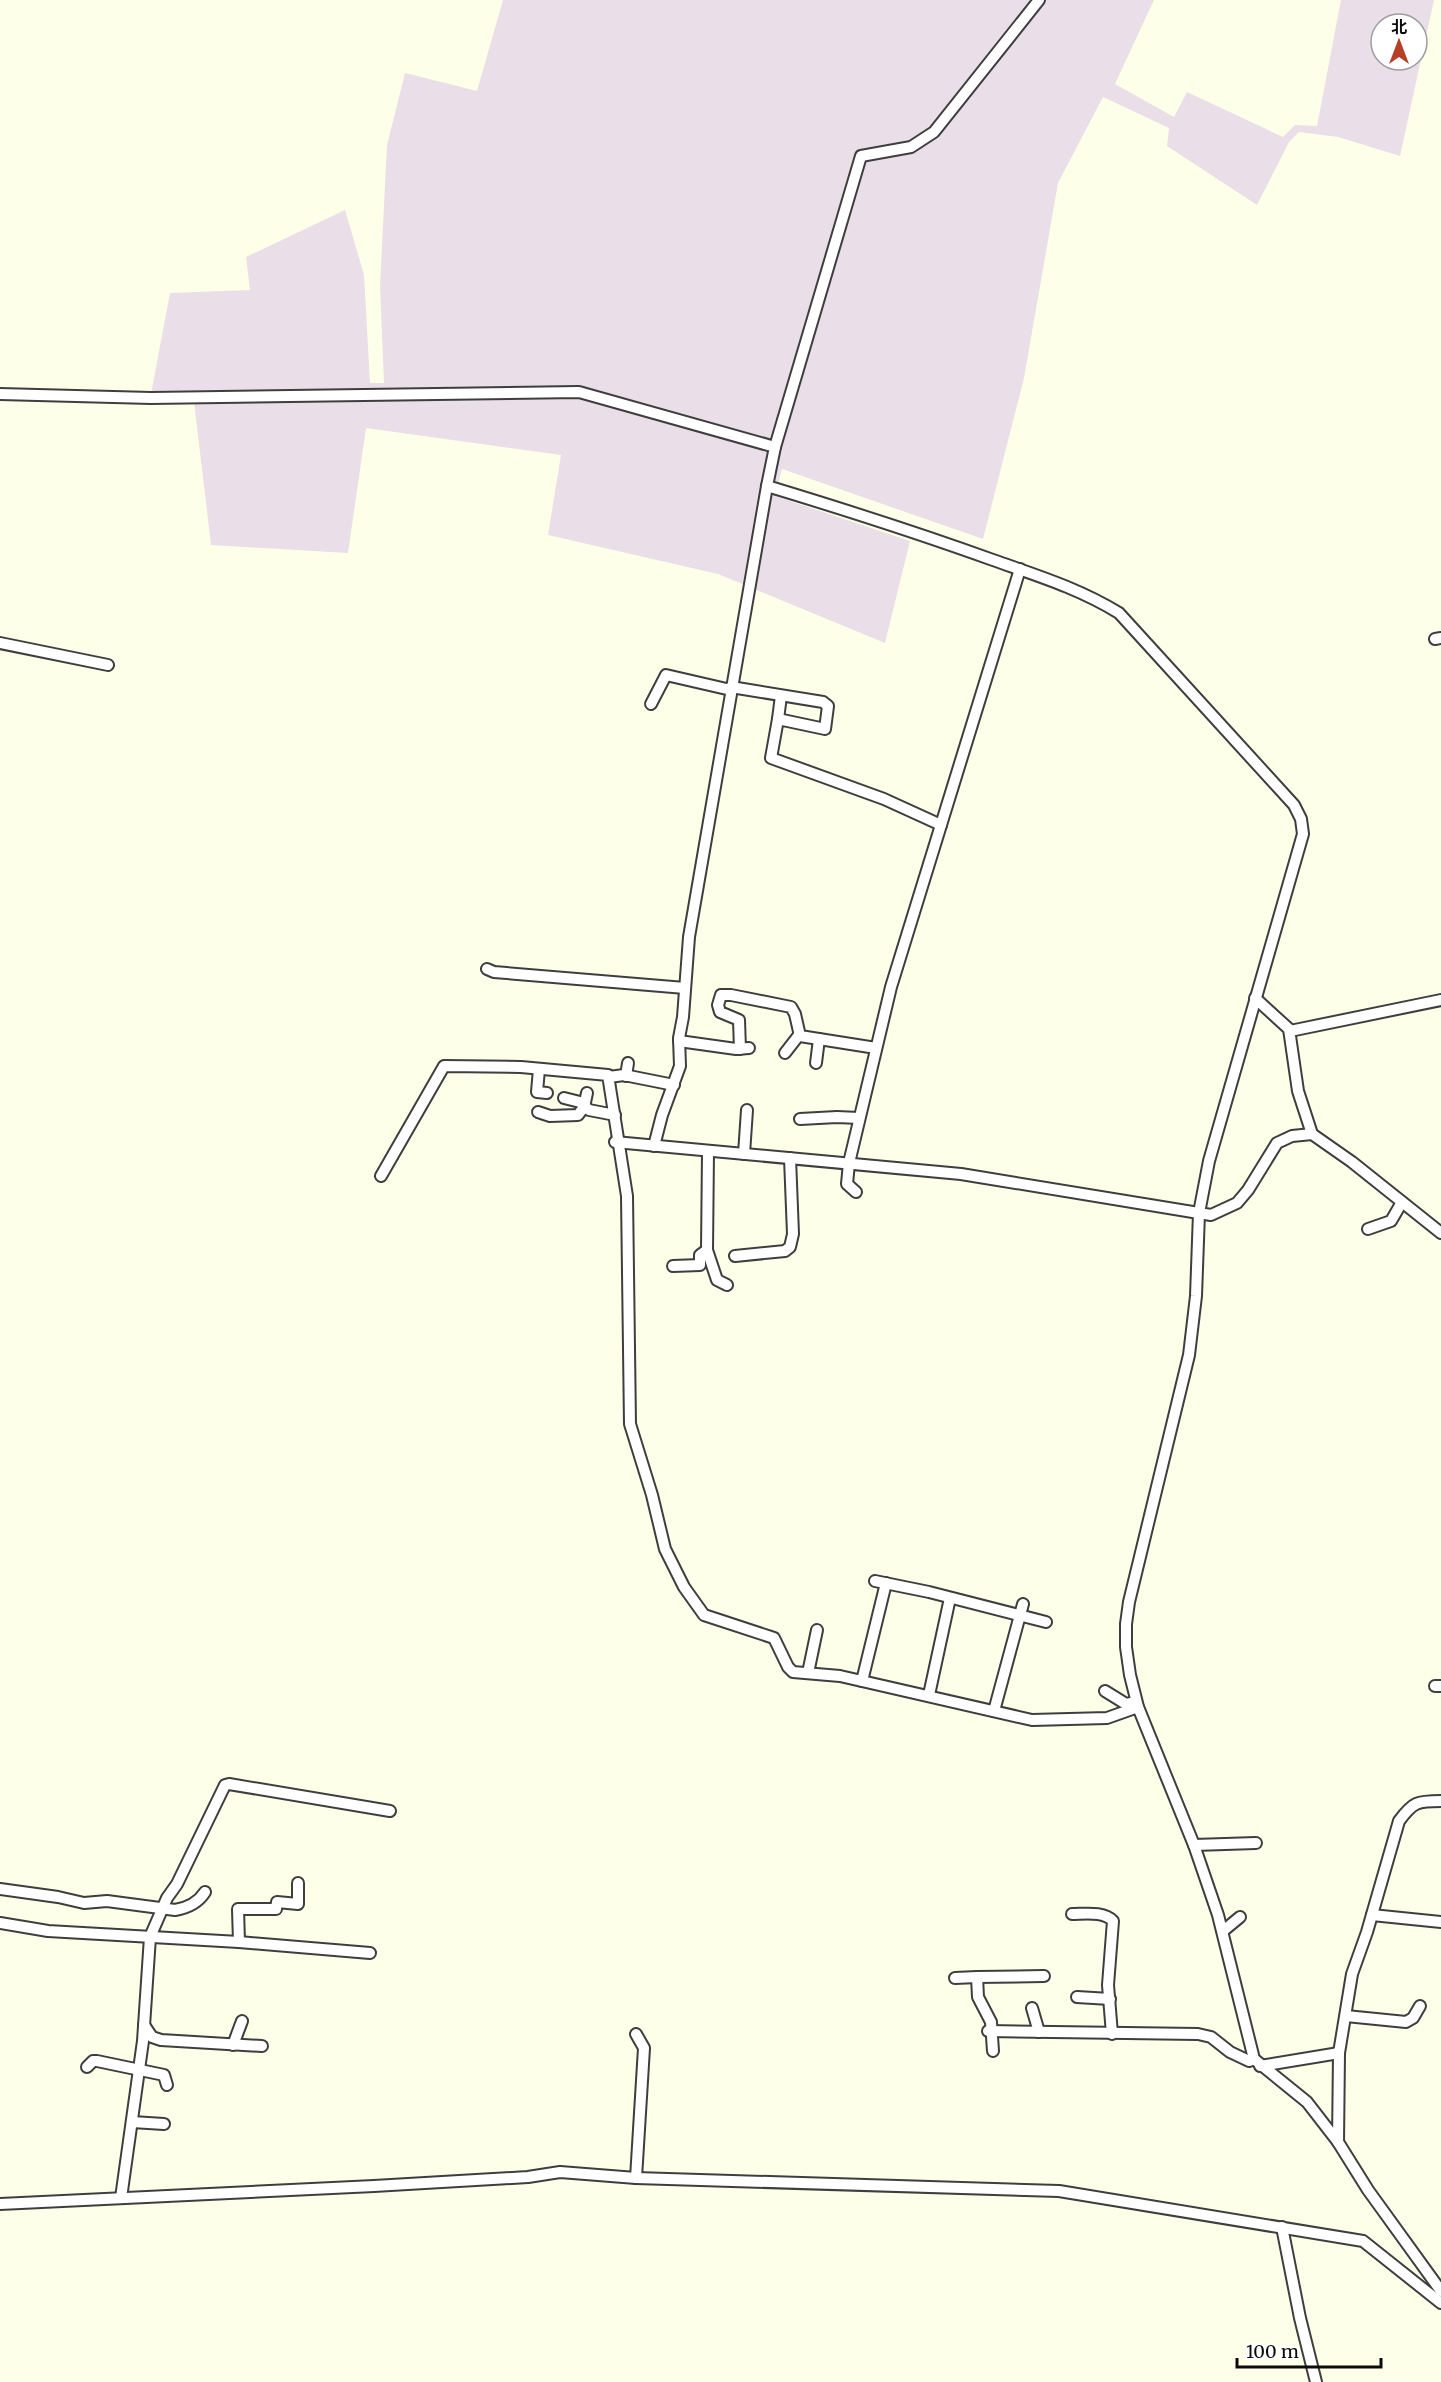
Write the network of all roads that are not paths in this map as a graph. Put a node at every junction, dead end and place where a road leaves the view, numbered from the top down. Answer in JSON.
{"nodes":[{"id":1,"x":1039,"y":0,"type":"edge"},
{"id":2,"x":0,"y":394,"type":"edge"},
{"id":3,"x":775,"y":447,"type":"junction"},
{"id":4,"x":767,"y":486,"type":"junction"},
{"id":5,"x":1020,"y":569,"type":"junction"},
{"id":6,"x":0,"y":642,"type":"edge"},
{"id":7,"x":108,"y":665,"type":"dead end"},
{"id":8,"x":731,"y":689,"type":"junction"},
{"id":9,"x":781,"y":696,"type":"junction"},
{"id":10,"x":651,"y":704,"type":"dead end"},
{"id":11,"x":778,"y":719,"type":"junction"},
{"id":12,"x":941,"y":825,"type":"junction"},
{"id":13,"x":487,"y":969,"type":"dead end"},
{"id":14,"x":685,"y":988,"type":"junction"},
{"id":15,"x":1255,"y":998,"type":"junction"},
{"id":16,"x":1441,"y":1000,"type":"edge"},
{"id":17,"x":1290,"y":1031,"type":"junction"},
{"id":18,"x":800,"y":1035,"type":"junction"},
{"id":19,"x":819,"y":1039,"type":"junction"},
{"id":20,"x":679,"y":1041,"type":"junction"},
{"id":21,"x":876,"y":1048,"type":"junction"},
{"id":22,"x":785,"y":1053,"type":"dead end"},
{"id":23,"x":628,"y":1063,"type":"dead end"},
{"id":24,"x":816,"y":1064,"type":"dead end"},
{"id":25,"x":539,"y":1069,"type":"junction"},
{"id":26,"x":626,"y":1076,"type":"junction"},
{"id":27,"x":609,"y":1077,"type":"junction"},
{"id":28,"x":674,"y":1085,"type":"junction"},
{"id":29,"x":547,"y":1093,"type":"dead end"},
{"id":30,"x":587,"y":1093,"type":"dead end"},
{"id":31,"x":564,"y":1098,"type":"dead end"},
{"id":32,"x":584,"y":1107,"type":"junction"},
{"id":33,"x":747,"y":1110,"type":"dead end"},
{"id":34,"x":538,"y":1112,"type":"dead end"},
{"id":35,"x":615,"y":1115,"type":"junction"},
{"id":36,"x":859,"y":1118,"type":"junction"},
{"id":37,"x":800,"y":1119,"type":"dead end"},
{"id":38,"x":1312,"y":1134,"type":"junction"},
{"id":39,"x":616,"y":1142,"type":"junction"},
{"id":40,"x":654,"y":1146,"type":"junction"},
{"id":41,"x":708,"y":1152,"type":"junction"},
{"id":42,"x":744,"y":1154,"type":"junction"},
{"id":43,"x":790,"y":1158,"type":"junction"},
{"id":44,"x":849,"y":1163,"type":"junction"},
{"id":45,"x":381,"y":1176,"type":"dead end"},
{"id":46,"x":856,"y":1192,"type":"dead end"},
{"id":47,"x":1402,"y":1202,"type":"junction"},
{"id":48,"x":1199,"y":1213,"type":"junction"},
{"id":49,"x":1368,"y":1228,"type":"dead end"},
{"id":50,"x":1441,"y":1233,"type":"edge"},
{"id":51,"x":707,"y":1250,"type":"junction"},
{"id":52,"x":735,"y":1256,"type":"dead end"},
{"id":53,"x":673,"y":1266,"type":"dead end"},
{"id":54,"x":727,"y":1285,"type":"dead end"},
{"id":55,"x":950,"y":1598,"type":"junction"},
{"id":56,"x":1021,"y":1610,"type":"junction"},
{"id":57,"x":1046,"y":1622,"type":"dead end"},
{"id":58,"x":817,"y":1630,"type":"dead end"},
{"id":59,"x":808,"y":1673,"type":"junction"},
{"id":60,"x":862,"y":1681,"type":"junction"},
{"id":61,"x":1105,"y":1691,"type":"dead end"},
{"id":62,"x":929,"y":1695,"type":"junction"},
{"id":63,"x":1137,"y":1705,"type":"junction"},
{"id":64,"x":994,"y":1711,"type":"junction"},
{"id":65,"x":1441,"y":1801,"type":"edge"},
{"id":66,"x":390,"y":1811,"type":"dead end"},
{"id":67,"x":1256,"y":1843,"type":"dead end"},
{"id":68,"x":1194,"y":1845,"type":"junction"},
{"id":69,"x":298,"y":1883,"type":"dead end"},
{"id":70,"x":0,"y":1889,"type":"edge"},
{"id":71,"x":205,"y":1892,"type":"dead end"},
{"id":72,"x":162,"y":1909,"type":"junction"},
{"id":73,"x":1072,"y":1914,"type":"dead end"},
{"id":74,"x":1372,"y":1915,"type":"junction"},
{"id":75,"x":1240,"y":1917,"type":"dead end"},
{"id":76,"x":1441,"y":1922,"type":"edge"},
{"id":77,"x":0,"y":1923,"type":"edge"},
{"id":78,"x":1222,"y":1931,"type":"junction"},
{"id":79,"x":150,"y":1937,"type":"junction"},
{"id":80,"x":239,"y":1942,"type":"junction"},
{"id":81,"x":370,"y":1953,"type":"dead end"},
{"id":82,"x":1044,"y":1976,"type":"dead end"},
{"id":83,"x":977,"y":1977,"type":"junction"},
{"id":84,"x":956,"y":1978,"type":"dead end"},
{"id":85,"x":1077,"y":1997,"type":"dead end"},
{"id":86,"x":1110,"y":1999,"type":"junction"},
{"id":87,"x":1420,"y":2006,"type":"dead end"},
{"id":88,"x":1032,"y":2008,"type":"dead end"},
{"id":89,"x":1346,"y":2016,"type":"junction"},
{"id":90,"x":242,"y":2021,"type":"dead end"},
{"id":91,"x":144,"y":2025,"type":"junction"},
{"id":92,"x":990,"y":2031,"type":"junction"},
{"id":93,"x":1039,"y":2032,"type":"junction"},
{"id":94,"x":636,"y":2034,"type":"dead end"},
{"id":95,"x":1112,"y":2034,"type":"junction"},
{"id":96,"x":233,"y":2045,"type":"junction"},
{"id":97,"x":262,"y":2046,"type":"dead end"},
{"id":98,"x":993,"y":2050,"type":"dead end"},
{"id":99,"x":1340,"y":2053,"type":"junction"},
{"id":100,"x":1257,"y":2062,"type":"junction"},
{"id":101,"x":87,"y":2067,"type":"dead end"},
{"id":102,"x":139,"y":2069,"type":"junction"},
{"id":103,"x":167,"y":2085,"type":"dead end"},
{"id":104,"x":132,"y":2122,"type":"junction"},
{"id":105,"x":164,"y":2124,"type":"dead end"},
{"id":106,"x":1338,"y":2142,"type":"junction"},
{"id":107,"x":636,"y":2178,"type":"junction"},
{"id":108,"x":121,"y":2198,"type":"junction"},
{"id":109,"x":0,"y":2204,"type":"edge"},
{"id":110,"x":1282,"y":2227,"type":"junction"},
{"id":111,"x":1441,"y":2291,"type":"edge"},
{"id":112,"x":1441,"y":2303,"type":"edge"},
{"id":113,"x":1316,"y":2382,"type":"edge"}],
"edges":[{"from":1,"to":3,"type":"street"},
{"from":2,"to":3,"type":"street"},
{"from":3,"to":4,"type":"street"},
{"from":4,"to":5,"type":"street"},
{"from":4,"to":8,"type":"street"},
{"from":5,"to":12,"type":"street"},
{"from":5,"to":15,"type":"street"},
{"from":6,"to":7,"type":"street"},
{"from":8,"to":9,"type":"street"},
{"from":8,"to":10,"type":"street"},
{"from":8,"to":14,"type":"street"},
{"from":9,"to":11,"type":"street"},
{"from":9,"to":11,"type":"street"},
{"from":11,"to":12,"type":"street"},
{"from":12,"to":21,"type":"street"},
{"from":13,"to":14,"type":"street"},
{"from":14,"to":20,"type":"street"},
{"from":15,"to":17,"type":"street"},
{"from":15,"to":48,"type":"street"},
{"from":16,"to":17,"type":"street"},
{"from":17,"to":38,"type":"street"},
{"from":18,"to":19,"type":"street"},
{"from":18,"to":20,"type":"street"},
{"from":18,"to":22,"type":"street"},
{"from":19,"to":21,"type":"street"},
{"from":19,"to":24,"type":"street"},
{"from":20,"to":28,"type":"street"},
{"from":21,"to":36,"type":"street"},
{"from":23,"to":26,"type":"street"},
{"from":25,"to":27,"type":"street"},
{"from":25,"to":29,"type":"street"},
{"from":25,"to":45,"type":"street"},
{"from":26,"to":27,"type":"street"},
{"from":26,"to":28,"type":"street"},
{"from":27,"to":35,"type":"street"},
{"from":28,"to":40,"type":"street"},
{"from":30,"to":32,"type":"street"},
{"from":31,"to":32,"type":"street"},
{"from":32,"to":34,"type":"street"},
{"from":32,"to":35,"type":"street"},
{"from":33,"to":42,"type":"street"},
{"from":35,"to":39,"type":"street"},
{"from":36,"to":37,"type":"street"},
{"from":36,"to":44,"type":"street"},
{"from":38,"to":47,"type":"street"},
{"from":38,"to":48,"type":"street"},
{"from":39,"to":40,"type":"street"},
{"from":39,"to":59,"type":"street"},
{"from":40,"to":41,"type":"street"},
{"from":41,"to":42,"type":"street"},
{"from":41,"to":51,"type":"street"},
{"from":42,"to":43,"type":"street"},
{"from":43,"to":44,"type":"street"},
{"from":43,"to":52,"type":"street"},
{"from":44,"to":46,"type":"street"},
{"from":44,"to":48,"type":"street"},
{"from":47,"to":49,"type":"street"},
{"from":47,"to":50,"type":"street"},
{"from":48,"to":63,"type":"street"},
{"from":51,"to":53,"type":"street"},
{"from":51,"to":54,"type":"street"},
{"from":55,"to":56,"type":"street"},
{"from":55,"to":60,"type":"street"},
{"from":55,"to":62,"type":"street"},
{"from":56,"to":57,"type":"street"},
{"from":56,"to":64,"type":"street"},
{"from":58,"to":59,"type":"street"},
{"from":59,"to":60,"type":"street"},
{"from":60,"to":62,"type":"street"},
{"from":61,"to":63,"type":"street"},
{"from":62,"to":64,"type":"street"},
{"from":63,"to":64,"type":"street"},
{"from":63,"to":68,"type":"street"},
{"from":65,"to":74,"type":"street"},
{"from":66,"to":72,"type":"street"},
{"from":67,"to":68,"type":"street"},
{"from":68,"to":78,"type":"street"},
{"from":69,"to":80,"type":"street"},
{"from":70,"to":72,"type":"street"},
{"from":71,"to":72,"type":"street"},
{"from":72,"to":79,"type":"street"},
{"from":73,"to":86,"type":"street"},
{"from":74,"to":76,"type":"street"},
{"from":74,"to":89,"type":"street"},
{"from":75,"to":78,"type":"street"},
{"from":77,"to":79,"type":"street"},
{"from":78,"to":100,"type":"street"},
{"from":79,"to":80,"type":"street"},
{"from":79,"to":91,"type":"street"},
{"from":80,"to":81,"type":"street"},
{"from":82,"to":83,"type":"street"},
{"from":83,"to":84,"type":"street"},
{"from":83,"to":92,"type":"street"},
{"from":85,"to":86,"type":"street"},
{"from":86,"to":95,"type":"street"},
{"from":87,"to":89,"type":"street"},
{"from":88,"to":93,"type":"street"},
{"from":89,"to":99,"type":"street"},
{"from":90,"to":96,"type":"street"},
{"from":91,"to":96,"type":"street"},
{"from":91,"to":102,"type":"street"},
{"from":92,"to":93,"type":"street"},
{"from":92,"to":98,"type":"street"},
{"from":93,"to":95,"type":"street"},
{"from":94,"to":107,"type":"street"},
{"from":95,"to":100,"type":"street"},
{"from":96,"to":97,"type":"street"},
{"from":99,"to":100,"type":"street"},
{"from":99,"to":106,"type":"street"},
{"from":100,"to":106,"type":"street"},
{"from":101,"to":102,"type":"street"},
{"from":102,"to":103,"type":"street"},
{"from":102,"to":104,"type":"street"},
{"from":104,"to":105,"type":"street"},
{"from":104,"to":108,"type":"street"},
{"from":106,"to":111,"type":"street"},
{"from":107,"to":108,"type":"street"},
{"from":107,"to":110,"type":"street"},
{"from":108,"to":109,"type":"street"},
{"from":110,"to":112,"type":"street"},
{"from":110,"to":113,"type":"street"}]}
